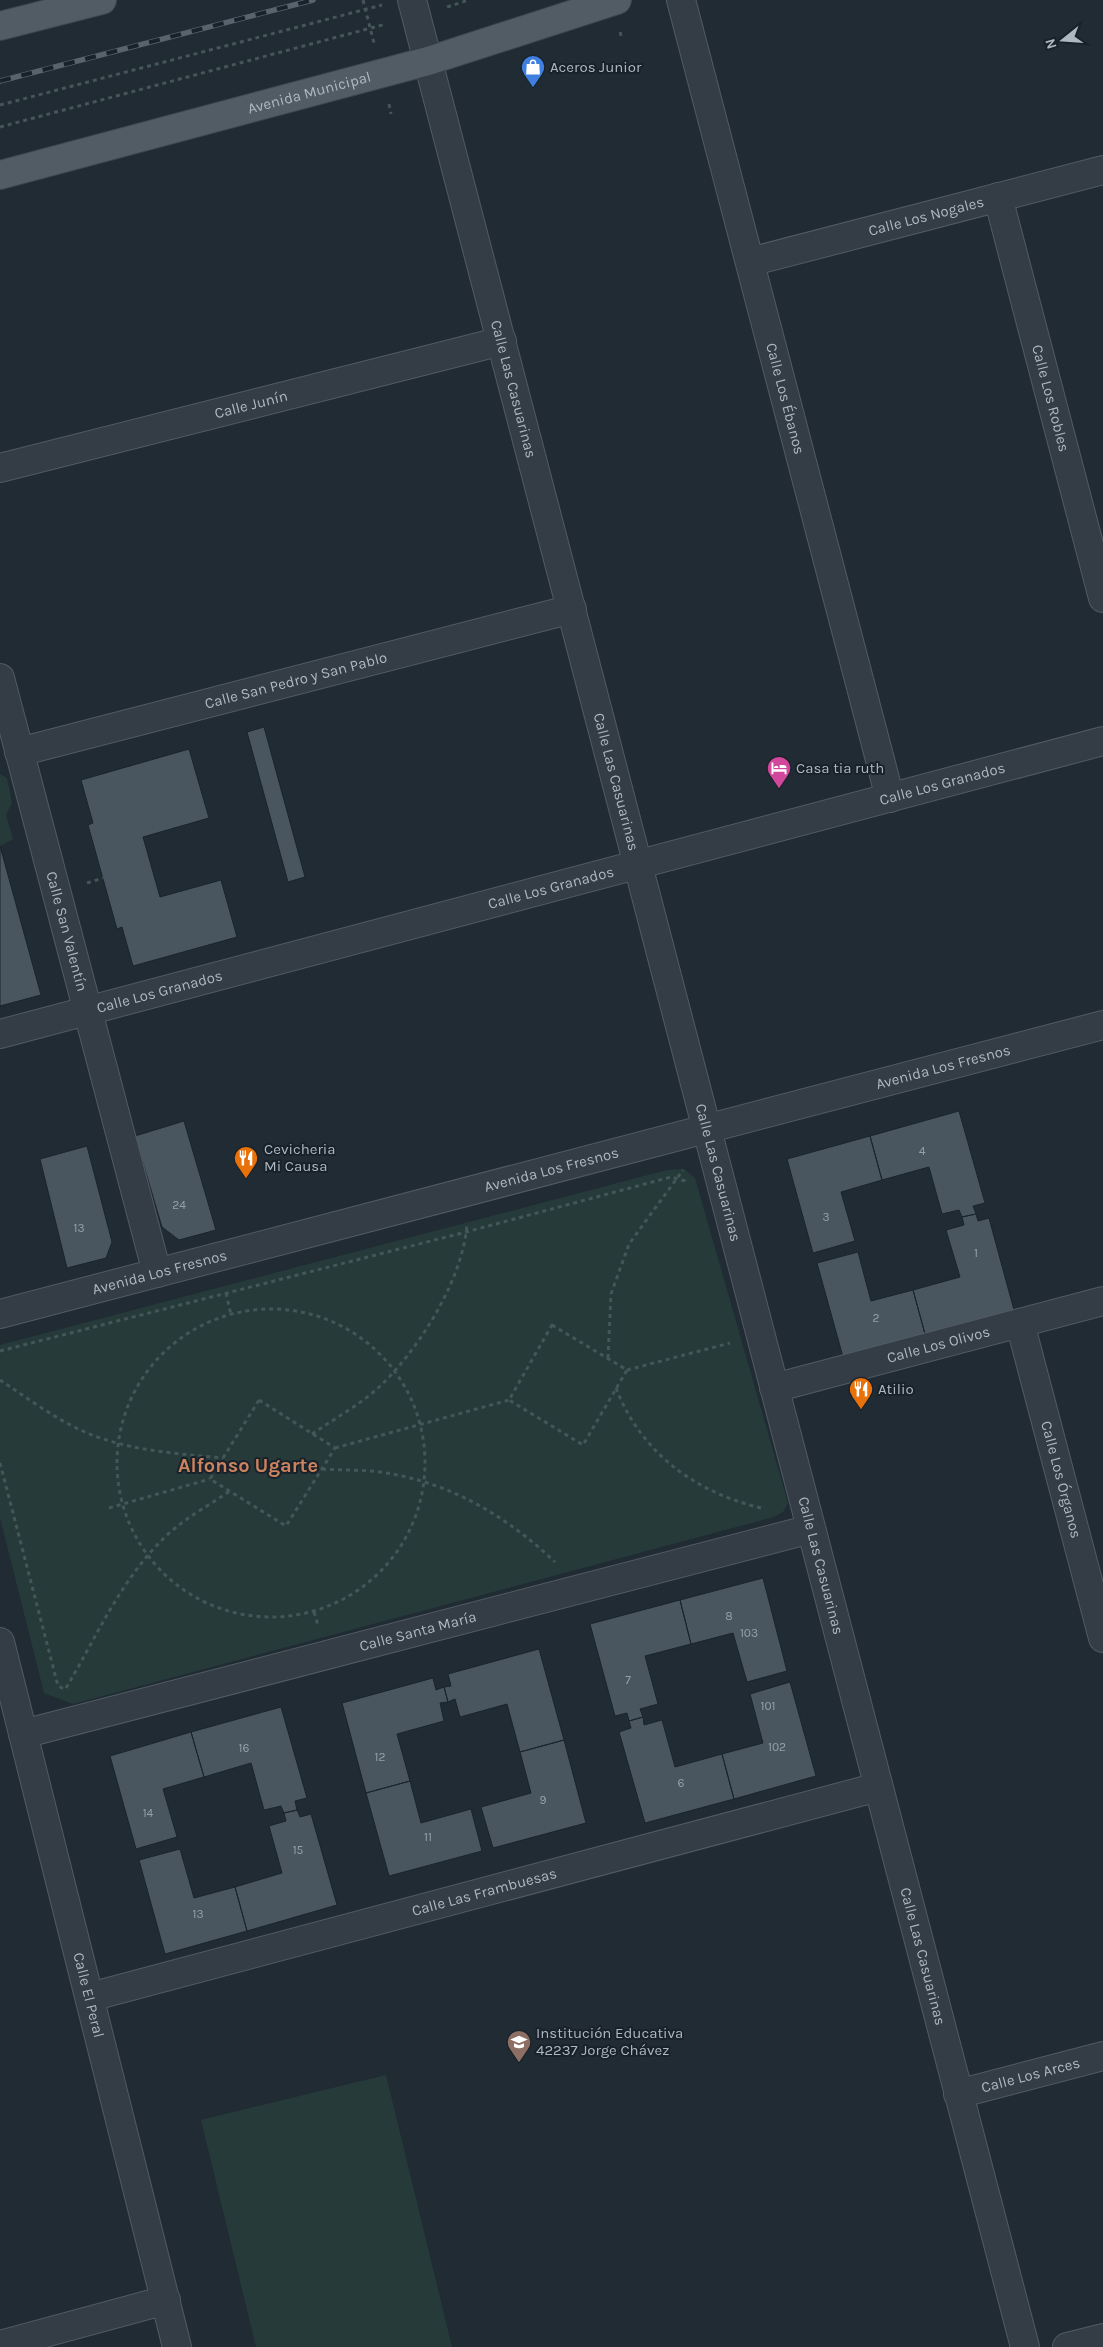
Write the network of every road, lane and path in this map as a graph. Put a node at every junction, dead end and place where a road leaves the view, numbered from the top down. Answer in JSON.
{"nodes":[{"id":1,"x":102,"y":0,"type":"edge"},
{"id":2,"x":469,"y":0,"type":"edge"},
{"id":3,"x":617,"y":0,"type":"edge"},
{"id":4,"x":681,"y":0,"type":"edge"},
{"id":5,"x":406,"y":6,"type":"edge"},
{"id":6,"x":0,"y":26,"type":"edge"},
{"id":7,"x":428,"y":61,"type":"junction"},
{"id":8,"x":0,"y":105,"type":"edge"},
{"id":9,"x":0,"y":127,"type":"edge"},
{"id":10,"x":1103,"y":170,"type":"edge"},
{"id":11,"x":0,"y":175,"type":"edge"},
{"id":12,"x":998,"y":197,"type":"junction"},
{"id":13,"x":750,"y":262,"type":"junction"},
{"id":14,"x":502,"y":341,"type":"junction"},
{"id":15,"x":0,"y":468,"type":"edge"},
{"id":16,"x":1103,"y":598,"type":"edge"},
{"id":17,"x":572,"y":609,"type":"junction"},
{"id":18,"x":0,"y":678,"type":"edge"},
{"id":19,"x":1103,"y":741,"type":"edge"},
{"id":20,"x":20,"y":752,"type":"junction"},
{"id":21,"x":890,"y":798,"type":"junction"},
{"id":22,"x":638,"y":865,"type":"junction"},
{"id":23,"x":87,"y":1010,"type":"junction"},
{"id":24,"x":1103,"y":1025,"type":"edge"},
{"id":25,"x":0,"y":1034,"type":"edge"},
{"id":26,"x":707,"y":1129,"type":"junction"},
{"id":27,"x":678,"y":1178,"type":"junction"},
{"id":28,"x":470,"y":1191,"type":"junction"},
{"id":29,"x":688,"y":1191,"type":"dead end"},
{"id":30,"x":466,"y":1232,"type":"junction"},
{"id":31,"x":157,"y":1273,"type":"junction"},
{"id":32,"x":1103,"y":1301,"type":"edge"},
{"id":33,"x":0,"y":1314,"type":"edge"},
{"id":34,"x":1020,"y":1323,"type":"junction"},
{"id":35,"x":727,"y":1333,"type":"dead end"},
{"id":36,"x":730,"y":1343,"type":"junction"},
{"id":37,"x":0,"y":1351,"type":"edge"},
{"id":38,"x":732,"y":1352,"type":"dead end"},
{"id":39,"x":608,"y":1359,"type":"junction"},
{"id":40,"x":627,"y":1370,"type":"junction"},
{"id":41,"x":393,"y":1372,"type":"junction"},
{"id":42,"x":0,"y":1380,"type":"edge"},
{"id":43,"x":616,"y":1388,"type":"junction"},
{"id":44,"x":774,"y":1388,"type":"junction"},
{"id":45,"x":509,"y":1400,"type":"junction"},
{"id":46,"x":418,"y":1424,"type":"junction"},
{"id":47,"x":312,"y":1434,"type":"junction"},
{"id":48,"x":119,"y":1443,"type":"junction"},
{"id":49,"x":335,"y":1448,"type":"junction"},
{"id":50,"x":224,"y":1458,"type":"junction"},
{"id":51,"x":0,"y":1463,"type":"edge"},
{"id":52,"x":321,"y":1469,"type":"junction"},
{"id":53,"x":210,"y":1479,"type":"junction"},
{"id":54,"x":423,"y":1481,"type":"junction"},
{"id":55,"x":230,"y":1491,"type":"junction"},
{"id":56,"x":122,"y":1504,"type":"junction"},
{"id":57,"x":109,"y":1508,"type":"dead end"},
{"id":58,"x":811,"y":1530,"type":"junction"},
{"id":59,"x":147,"y":1555,"type":"junction"},
{"id":60,"x":560,"y":1567,"type":"dead end"},
{"id":61,"x":1095,"y":1574,"type":"edge"},
{"id":62,"x":1103,"y":1638,"type":"edge"},
{"id":63,"x":0,"y":1642,"type":"edge"},
{"id":64,"x":65,"y":1690,"type":"junction"},
{"id":65,"x":61,"y":1695,"type":"dead end"},
{"id":66,"x":23,"y":1734,"type":"junction"},
{"id":67,"x":878,"y":1787,"type":"junction"},
{"id":68,"x":90,"y":1997,"type":"junction"},
{"id":69,"x":1103,"y":2056,"type":"edge"},
{"id":70,"x":958,"y":2094,"type":"junction"},
{"id":71,"x":166,"y":2300,"type":"junction"},
{"id":72,"x":1103,"y":2338,"type":"edge"},
{"id":73,"x":0,"y":2345,"type":"edge"},
{"id":74,"x":177,"y":2347,"type":"edge"},
{"id":75,"x":1024,"y":2347,"type":"edge"},
{"id":76,"x":1066,"y":2347,"type":"edge"}],
"edges":[{"from":1,"to":6,"type":"main road"},
{"from":2,"to":5,"type":"path"},
{"from":3,"to":7,"type":"main road","name":"Avenida Municipal"},
{"from":4,"to":13,"type":"street","name":"Calle Los Ébanos"},
{"from":5,"to":7,"type":"street","name":"Calle Las Casuarinas"},
{"from":5,"to":8,"type":"path"},
{"from":5,"to":9,"type":"path"},
{"from":7,"to":11,"type":"main road","name":"Avenida Municipal"},
{"from":7,"to":14,"type":"street","name":"Calle Las Casuarinas"},
{"from":10,"to":12,"type":"street","name":"Calle Los Nogales"},
{"from":12,"to":13,"type":"street","name":"Calle Los Nogales"},
{"from":12,"to":16,"type":"street","name":"Calle Los Robles"},
{"from":13,"to":21,"type":"street","name":"Calle Los Ébanos"},
{"from":14,"to":15,"type":"street","name":"Calle Junín"},
{"from":14,"to":17,"type":"street","name":"Calle Las Casuarinas"},
{"from":17,"to":20,"type":"street","name":"Calle San Pedro y San Pablo"},
{"from":17,"to":22,"type":"street","name":"Calle Las Casuarinas"},
{"from":18,"to":20,"type":"street","name":"Calle San Valentín"},
{"from":19,"to":21,"type":"street","name":"Calle Los Granados"},
{"from":20,"to":23,"type":"street","name":"Calle San Valentín"},
{"from":21,"to":22,"type":"street","name":"Calle Los Granados"},
{"from":22,"to":23,"type":"street","name":"Calle Los Granados"},
{"from":22,"to":26,"type":"street","name":"Calle Las Casuarinas"},
{"from":23,"to":25,"type":"street","name":"Calle Los Granados"},
{"from":23,"to":31,"type":"street","name":"Calle San Valentín"},
{"from":24,"to":26,"type":"street","name":"Avenida Los Fresnos"},
{"from":26,"to":27,"type":"path"},
{"from":26,"to":28,"type":"street","name":"Avenida Los Fresnos"},
{"from":26,"to":44,"type":"street","name":"Calle Las Casuarinas"},
{"from":27,"to":29,"type":"path"},
{"from":27,"to":30,"type":"path"},
{"from":27,"to":39,"type":"path"},
{"from":28,"to":30,"type":"path"},
{"from":28,"to":31,"type":"street","name":"Avenida Los Fresnos"},
{"from":30,"to":37,"type":"path"},
{"from":30,"to":41,"type":"path"},
{"from":31,"to":33,"type":"street","name":"Avenida Los Fresnos"},
{"from":32,"to":34,"type":"street","name":"Calle Los Olivos"},
{"from":34,"to":44,"type":"street","name":"Calle Los Olivos"},
{"from":34,"to":61,"type":"street","name":"Calle Los Órganos"},
{"from":35,"to":36,"type":"path"},
{"from":36,"to":38,"type":"path"},
{"from":36,"to":40,"type":"path"},
{"from":39,"to":40,"type":"path"},
{"from":39,"to":45,"type":"path"},
{"from":40,"to":43,"type":"path"},
{"from":41,"to":46,"type":"path"},
{"from":41,"to":47,"type":"path"},
{"from":41,"to":48,"type":"path"},
{"from":42,"to":48,"type":"path"},
{"from":43,"to":45,"type":"path"},
{"from":43,"to":58,"type":"path"},
{"from":44,"to":58,"type":"street","name":"Calle Las Casuarinas"},
{"from":45,"to":46,"type":"path"},
{"from":46,"to":49,"type":"path"},
{"from":46,"to":54,"type":"path"},
{"from":47,"to":49,"type":"path"},
{"from":47,"to":50,"type":"path"},
{"from":48,"to":50,"type":"path"},
{"from":48,"to":56,"type":"path"},
{"from":49,"to":52,"type":"path"},
{"from":50,"to":53,"type":"path"},
{"from":51,"to":64,"type":"path"},
{"from":52,"to":54,"type":"path"},
{"from":52,"to":55,"type":"path"},
{"from":53,"to":55,"type":"path"},
{"from":53,"to":56,"type":"path"},
{"from":54,"to":59,"type":"path"},
{"from":54,"to":60,"type":"path"},
{"from":55,"to":59,"type":"path"},
{"from":56,"to":57,"type":"path"},
{"from":56,"to":59,"type":"path"},
{"from":58,"to":66,"type":"street","name":"Calle Santa María"},
{"from":58,"to":67,"type":"street","name":"Calle Las Casuarinas"},
{"from":59,"to":64,"type":"path"},
{"from":61,"to":62,"type":"street","name":"Calle Los Órganos"},
{"from":63,"to":66,"type":"street","name":"Calle El Peral"},
{"from":64,"to":65,"type":"path"},
{"from":66,"to":68,"type":"street","name":"Calle El Peral"},
{"from":67,"to":68,"type":"street","name":"Calle Las Frambuesas"},
{"from":67,"to":70,"type":"street","name":"Calle Las Casuarinas"},
{"from":68,"to":71,"type":"street","name":"Calle El Peral"},
{"from":69,"to":70,"type":"street","name":"Calle Los Arces"},
{"from":70,"to":75,"type":"street","name":"Calle Las Casuarinas"},
{"from":71,"to":73,"type":"street"},
{"from":71,"to":74,"type":"street","name":"Calle El Peral"},
{"from":72,"to":76,"type":"street"}]}
